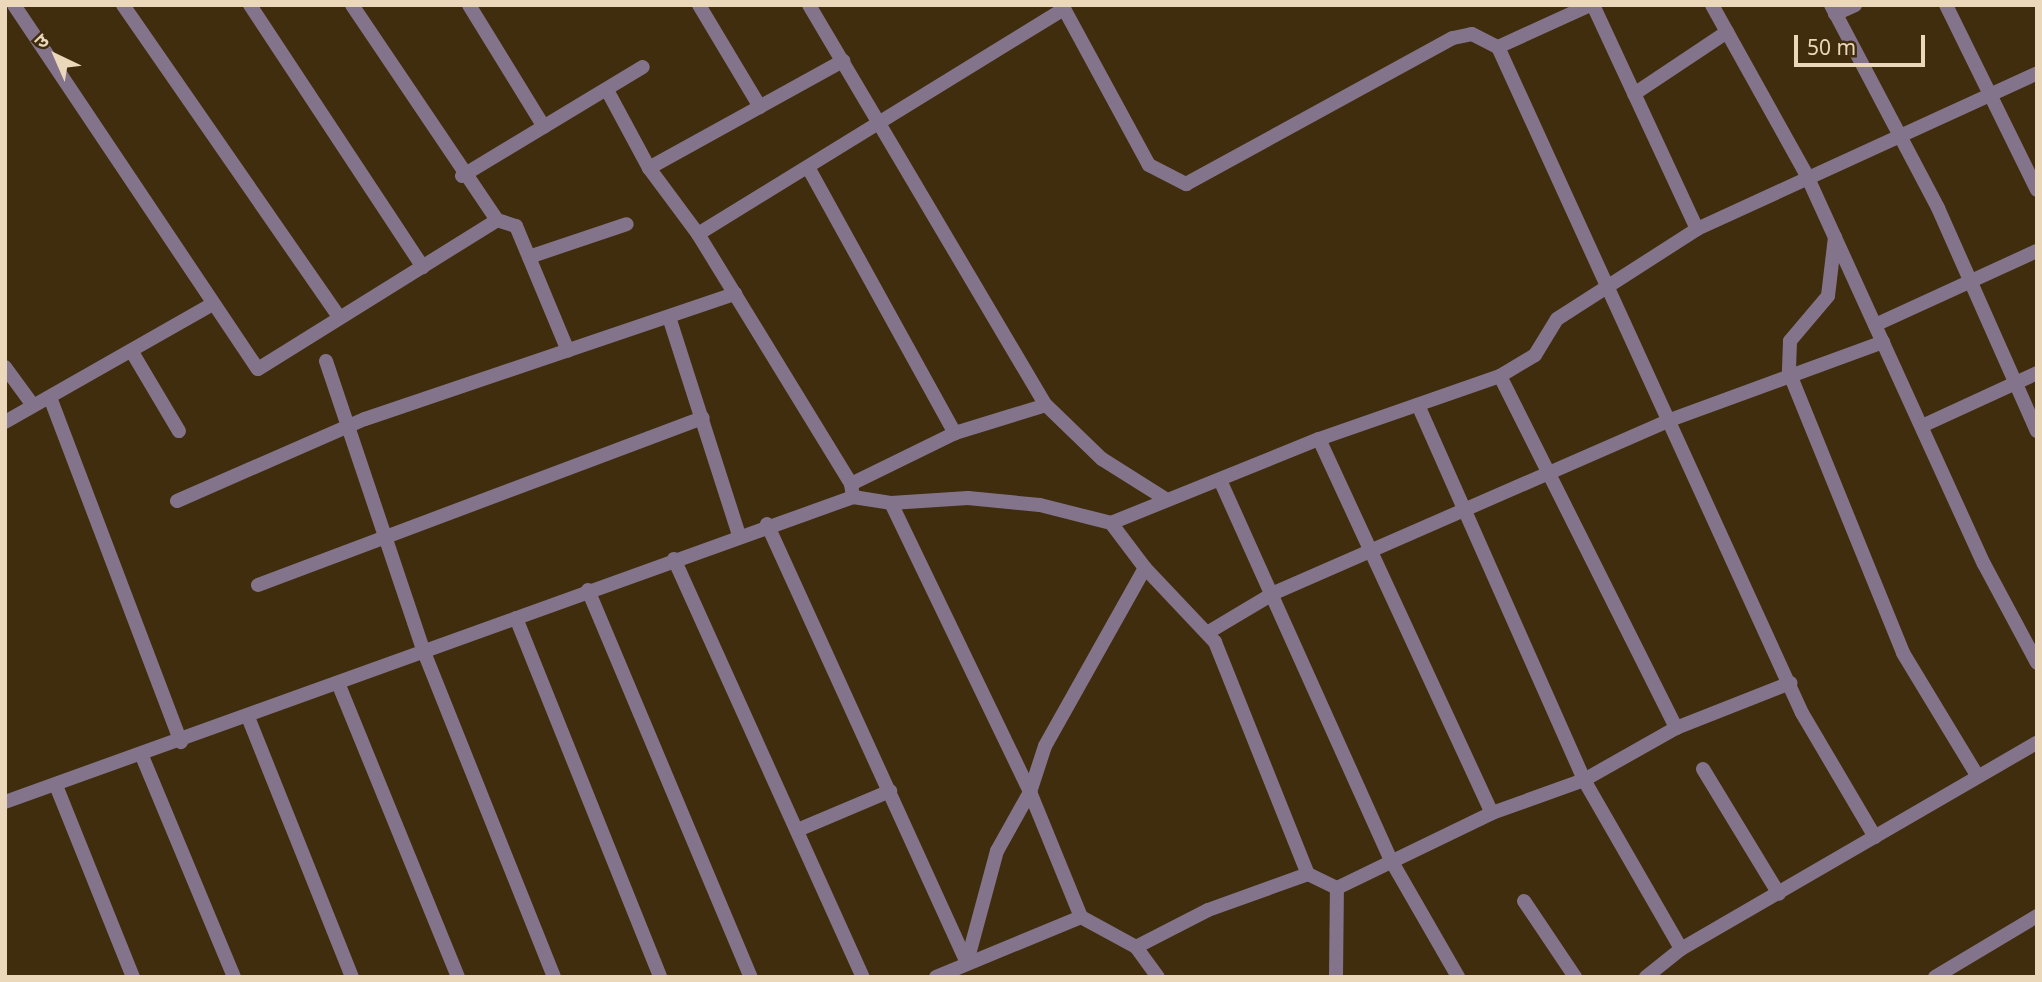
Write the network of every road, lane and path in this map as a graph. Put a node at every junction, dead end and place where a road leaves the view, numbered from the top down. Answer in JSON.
{"nodes":[{"id":1,"x":14,"y":5,"type":"edge"},
{"id":2,"x":123,"y":5,"type":"edge"},
{"id":3,"x":250,"y":5,"type":"edge"},
{"id":4,"x":352,"y":5,"type":"edge"},
{"id":5,"x":469,"y":5,"type":"edge"},
{"id":6,"x":699,"y":5,"type":"edge"},
{"id":7,"x":809,"y":5,"type":"edge"},
{"id":8,"x":1591,"y":5,"type":"edge"},
{"id":9,"x":1712,"y":5,"type":"edge"},
{"id":10,"x":1855,"y":5,"type":"edge"},
{"id":11,"x":1946,"y":5,"type":"edge"},
{"id":12,"x":1063,"y":7,"type":"edge"},
{"id":13,"x":1833,"y":10,"type":"edge"},
{"id":14,"x":1727,"y":32,"type":"junction"},
{"id":15,"x":1498,"y":47,"type":"junction"},
{"id":16,"x":843,"y":61,"type":"junction"},
{"id":17,"x":643,"y":67,"type":"dead end"},
{"id":18,"x":2037,"y":73,"type":"edge"},
{"id":19,"x":607,"y":90,"type":"junction"},
{"id":20,"x":1993,"y":93,"type":"junction"},
{"id":21,"x":1634,"y":94,"type":"junction"},
{"id":22,"x":760,"y":107,"type":"junction"},
{"id":23,"x":879,"y":119,"type":"junction"},
{"id":24,"x":544,"y":127,"type":"junction"},
{"id":25,"x":1897,"y":135,"type":"junction"},
{"id":26,"x":649,"y":169,"type":"junction"},
{"id":27,"x":809,"y":169,"type":"junction"},
{"id":28,"x":463,"y":176,"type":"junction"},
{"id":29,"x":1807,"y":176,"type":"junction"},
{"id":30,"x":2037,"y":190,"type":"edge"},
{"id":31,"x":497,"y":220,"type":"junction"},
{"id":32,"x":627,"y":224,"type":"dead end"},
{"id":33,"x":1697,"y":229,"type":"junction"},
{"id":34,"x":698,"y":234,"type":"junction"},
{"id":35,"x":1835,"y":237,"type":"junction"},
{"id":36,"x":2037,"y":251,"type":"edge"},
{"id":37,"x":529,"y":257,"type":"junction"},
{"id":38,"x":423,"y":267,"type":"junction"},
{"id":39,"x":1972,"y":282,"type":"junction"},
{"id":40,"x":1608,"y":291,"type":"junction"},
{"id":41,"x":735,"y":294,"type":"junction"},
{"id":42,"x":211,"y":305,"type":"junction"},
{"id":43,"x":339,"y":317,"type":"junction"},
{"id":44,"x":669,"y":317,"type":"junction"},
{"id":45,"x":1875,"y":325,"type":"junction"},
{"id":46,"x":1882,"y":342,"type":"junction"},
{"id":47,"x":568,"y":351,"type":"junction"},
{"id":48,"x":132,"y":352,"type":"junction"},
{"id":49,"x":326,"y":361,"type":"dead end"},
{"id":50,"x":5,"y":368,"type":"edge"},
{"id":51,"x":1789,"y":372,"type":"junction"},
{"id":52,"x":2037,"y":373,"type":"edge"},
{"id":53,"x":1500,"y":376,"type":"junction"},
{"id":54,"x":2015,"y":385,"type":"junction"},
{"id":55,"x":51,"y":400,"type":"junction"},
{"id":56,"x":32,"y":404,"type":"junction"},
{"id":57,"x":1046,"y":405,"type":"junction"},
{"id":58,"x":1418,"y":405,"type":"junction"},
{"id":59,"x":703,"y":418,"type":"junction"},
{"id":60,"x":1670,"y":420,"type":"junction"},
{"id":61,"x":5,"y":422,"type":"edge"},
{"id":62,"x":350,"y":426,"type":"junction"},
{"id":63,"x":1922,"y":426,"type":"junction"},
{"id":64,"x":179,"y":431,"type":"dead end"},
{"id":65,"x":2037,"y":431,"type":"edge"},
{"id":66,"x":955,"y":433,"type":"junction"},
{"id":67,"x":1319,"y":439,"type":"junction"},
{"id":68,"x":1547,"y":477,"type":"junction"},
{"id":69,"x":1220,"y":480,"type":"junction"},
{"id":70,"x":852,"y":491,"type":"junction"},
{"id":71,"x":1164,"y":498,"type":"junction"},
{"id":72,"x":177,"y":501,"type":"dead end"},
{"id":73,"x":891,"y":503,"type":"junction"},
{"id":74,"x":1469,"y":513,"type":"junction"},
{"id":75,"x":1111,"y":523,"type":"junction"},
{"id":76,"x":767,"y":524,"type":"junction"},
{"id":77,"x":739,"y":535,"type":"junction"},
{"id":78,"x":390,"y":538,"type":"junction"},
{"id":79,"x":1370,"y":554,"type":"junction"},
{"id":80,"x":674,"y":559,"type":"junction"},
{"id":81,"x":1145,"y":568,"type":"junction"},
{"id":82,"x":258,"y":585,"type":"dead end"},
{"id":83,"x":588,"y":590,"type":"junction"},
{"id":84,"x":1275,"y":593,"type":"junction"},
{"id":85,"x":516,"y":618,"type":"junction"},
{"id":86,"x":1207,"y":633,"type":"junction"},
{"id":87,"x":424,"y":652,"type":"junction"},
{"id":88,"x":2037,"y":663,"type":"edge"},
{"id":89,"x":338,"y":683,"type":"junction"},
{"id":90,"x":1790,"y":683,"type":"junction"},
{"id":91,"x":248,"y":717,"type":"junction"},
{"id":92,"x":1676,"y":728,"type":"junction"},
{"id":93,"x":181,"y":742,"type":"junction"},
{"id":94,"x":2037,"y":743,"type":"edge"},
{"id":95,"x":142,"y":756,"type":"junction"},
{"id":96,"x":1703,"y":769,"type":"dead end"},
{"id":97,"x":1977,"y":775,"type":"junction"},
{"id":98,"x":1584,"y":780,"type":"junction"},
{"id":99,"x":57,"y":788,"type":"junction"},
{"id":100,"x":890,"y":791,"type":"junction"},
{"id":101,"x":1030,"y":792,"type":"junction"},
{"id":102,"x":5,"y":802,"type":"edge"},
{"id":103,"x":1492,"y":813,"type":"junction"},
{"id":104,"x":800,"y":829,"type":"junction"},
{"id":105,"x":1875,"y":837,"type":"junction"},
{"id":106,"x":1392,"y":862,"type":"junction"},
{"id":107,"x":1308,"y":874,"type":"junction"},
{"id":108,"x":1337,"y":888,"type":"junction"},
{"id":109,"x":1779,"y":894,"type":"junction"},
{"id":110,"x":1524,"y":901,"type":"dead end"},
{"id":111,"x":1081,"y":916,"type":"junction"},
{"id":112,"x":2037,"y":916,"type":"edge"},
{"id":113,"x":1136,"y":947,"type":"junction"},
{"id":114,"x":1681,"y":949,"type":"junction"},
{"id":115,"x":967,"y":962,"type":"junction"},
{"id":116,"x":1952,"y":972,"type":"edge"},
{"id":117,"x":133,"y":977,"type":"edge"},
{"id":118,"x":234,"y":977,"type":"edge"},
{"id":119,"x":352,"y":977,"type":"edge"},
{"id":120,"x":458,"y":977,"type":"edge"},
{"id":121,"x":554,"y":977,"type":"edge"},
{"id":122,"x":660,"y":977,"type":"edge"},
{"id":123,"x":751,"y":977,"type":"edge"},
{"id":124,"x":863,"y":977,"type":"edge"},
{"id":125,"x":936,"y":977,"type":"edge"},
{"id":126,"x":1158,"y":977,"type":"edge"},
{"id":127,"x":1336,"y":977,"type":"edge"},
{"id":128,"x":1458,"y":977,"type":"edge"},
{"id":129,"x":1575,"y":977,"type":"edge"},
{"id":130,"x":1646,"y":977,"type":"edge"},
{"id":131,"x":1935,"y":977,"type":"edge"}],
"edges":[{"from":1,"to":42,"type":"street"},
{"from":2,"to":43,"type":"street"},
{"from":3,"to":38,"type":"street"},
{"from":4,"to":28,"type":"street"},
{"from":5,"to":24,"type":"street"},
{"from":6,"to":22,"type":"street"},
{"from":7,"to":16,"type":"street"},
{"from":8,"to":15,"type":"street"},
{"from":8,"to":21,"type":"street"},
{"from":9,"to":14,"type":"street"},
{"from":10,"to":13,"type":"street"},
{"from":11,"to":20,"type":"street"},
{"from":12,"to":15,"type":"street"},
{"from":12,"to":23,"type":"street"},
{"from":13,"to":25,"type":"street"},
{"from":14,"to":21,"type":"street"},
{"from":14,"to":29,"type":"street"},
{"from":15,"to":40,"type":"street"},
{"from":16,"to":22,"type":"street"},
{"from":16,"to":23,"type":"street"},
{"from":17,"to":19,"type":"street"},
{"from":18,"to":20,"type":"street"},
{"from":19,"to":24,"type":"street"},
{"from":19,"to":26,"type":"street"},
{"from":20,"to":25,"type":"street"},
{"from":20,"to":30,"type":"street"},
{"from":21,"to":33,"type":"street"},
{"from":22,"to":26,"type":"street"},
{"from":23,"to":27,"type":"street"},
{"from":23,"to":57,"type":"street"},
{"from":24,"to":28,"type":"street"},
{"from":25,"to":29,"type":"street"},
{"from":25,"to":39,"type":"street"},
{"from":26,"to":34,"type":"street"},
{"from":27,"to":34,"type":"street"},
{"from":27,"to":66,"type":"street"},
{"from":28,"to":31,"type":"street"},
{"from":29,"to":33,"type":"street"},
{"from":29,"to":35,"type":"street"},
{"from":31,"to":37,"type":"street"},
{"from":31,"to":38,"type":"street"},
{"from":32,"to":37,"type":"street"},
{"from":33,"to":40,"type":"street"},
{"from":34,"to":41,"type":"street"},
{"from":35,"to":45,"type":"street"},
{"from":35,"to":51,"type":"street"},
{"from":36,"to":39,"type":"street"},
{"from":37,"to":47,"type":"street"},
{"from":38,"to":43,"type":"street"},
{"from":39,"to":45,"type":"street"},
{"from":39,"to":54,"type":"street"},
{"from":40,"to":53,"type":"street"},
{"from":40,"to":60,"type":"street"},
{"from":41,"to":44,"type":"street"},
{"from":41,"to":70,"type":"street"},
{"from":42,"to":43,"type":"street"},
{"from":42,"to":48,"type":"street"},
{"from":44,"to":47,"type":"street"},
{"from":44,"to":59,"type":"street"},
{"from":45,"to":46,"type":"street"},
{"from":46,"to":51,"type":"street"},
{"from":46,"to":63,"type":"street"},
{"from":47,"to":62,"type":"street"},
{"from":48,"to":55,"type":"street"},
{"from":48,"to":64,"type":"street"},
{"from":49,"to":62,"type":"street"},
{"from":50,"to":56,"type":"street"},
{"from":51,"to":60,"type":"street"},
{"from":51,"to":97,"type":"street"},
{"from":52,"to":54,"type":"street"},
{"from":53,"to":58,"type":"street"},
{"from":53,"to":68,"type":"street"},
{"from":54,"to":63,"type":"street"},
{"from":54,"to":65,"type":"street"},
{"from":55,"to":56,"type":"street"},
{"from":55,"to":93,"type":"street"},
{"from":56,"to":61,"type":"street"},
{"from":57,"to":66,"type":"street"},
{"from":57,"to":71,"type":"street"},
{"from":58,"to":67,"type":"street"},
{"from":58,"to":74,"type":"street"},
{"from":59,"to":77,"type":"street"},
{"from":59,"to":78,"type":"street"},
{"from":60,"to":68,"type":"street"},
{"from":60,"to":90,"type":"street"},
{"from":62,"to":72,"type":"street"},
{"from":62,"to":78,"type":"street"},
{"from":63,"to":88,"type":"street"},
{"from":66,"to":70,"type":"street"},
{"from":67,"to":69,"type":"street"},
{"from":67,"to":79,"type":"street"},
{"from":68,"to":74,"type":"street"},
{"from":68,"to":92,"type":"street"},
{"from":69,"to":71,"type":"street"},
{"from":69,"to":84,"type":"street"},
{"from":70,"to":73,"type":"street"},
{"from":70,"to":76,"type":"street"},
{"from":71,"to":75,"type":"street"},
{"from":73,"to":75,"type":"street"},
{"from":73,"to":101,"type":"street"},
{"from":74,"to":79,"type":"street"},
{"from":74,"to":98,"type":"street"},
{"from":75,"to":81,"type":"street"},
{"from":76,"to":77,"type":"street"},
{"from":76,"to":100,"type":"street"},
{"from":77,"to":80,"type":"street"},
{"from":78,"to":82,"type":"street"},
{"from":78,"to":87,"type":"street"},
{"from":79,"to":84,"type":"street"},
{"from":79,"to":103,"type":"street"},
{"from":80,"to":83,"type":"street"},
{"from":80,"to":104,"type":"street"},
{"from":81,"to":86,"type":"street"},
{"from":81,"to":101,"type":"street"},
{"from":83,"to":85,"type":"street"},
{"from":83,"to":123,"type":"street"},
{"from":84,"to":86,"type":"street"},
{"from":84,"to":106,"type":"street"},
{"from":85,"to":87,"type":"street"},
{"from":85,"to":122,"type":"street"},
{"from":86,"to":107,"type":"street"},
{"from":87,"to":89,"type":"street"},
{"from":87,"to":121,"type":"street"},
{"from":89,"to":91,"type":"street"},
{"from":89,"to":120,"type":"street"},
{"from":90,"to":92,"type":"street"},
{"from":90,"to":105,"type":"street"},
{"from":91,"to":93,"type":"street"},
{"from":91,"to":119,"type":"street"},
{"from":92,"to":98,"type":"street"},
{"from":93,"to":95,"type":"street"},
{"from":94,"to":97,"type":"street"},
{"from":95,"to":99,"type":"street"},
{"from":95,"to":118,"type":"street"},
{"from":96,"to":109,"type":"street"},
{"from":97,"to":105,"type":"street"},
{"from":98,"to":103,"type":"street"},
{"from":98,"to":114,"type":"street"},
{"from":99,"to":102,"type":"street"},
{"from":99,"to":117,"type":"street"},
{"from":100,"to":104,"type":"street"},
{"from":100,"to":115,"type":"street"},
{"from":101,"to":111,"type":"street"},
{"from":101,"to":115,"type":"street"},
{"from":103,"to":106,"type":"street"},
{"from":104,"to":124,"type":"street"},
{"from":105,"to":109,"type":"street"},
{"from":106,"to":108,"type":"street"},
{"from":106,"to":128,"type":"street"},
{"from":107,"to":108,"type":"street"},
{"from":107,"to":113,"type":"street"},
{"from":108,"to":127,"type":"street"},
{"from":109,"to":114,"type":"street"},
{"from":110,"to":129,"type":"street"},
{"from":111,"to":113,"type":"street"},
{"from":111,"to":115,"type":"street"},
{"from":112,"to":116,"type":"street"},
{"from":113,"to":126,"type":"street"},
{"from":114,"to":130,"type":"street"},
{"from":115,"to":125,"type":"street"},
{"from":116,"to":131,"type":"street"}]}
